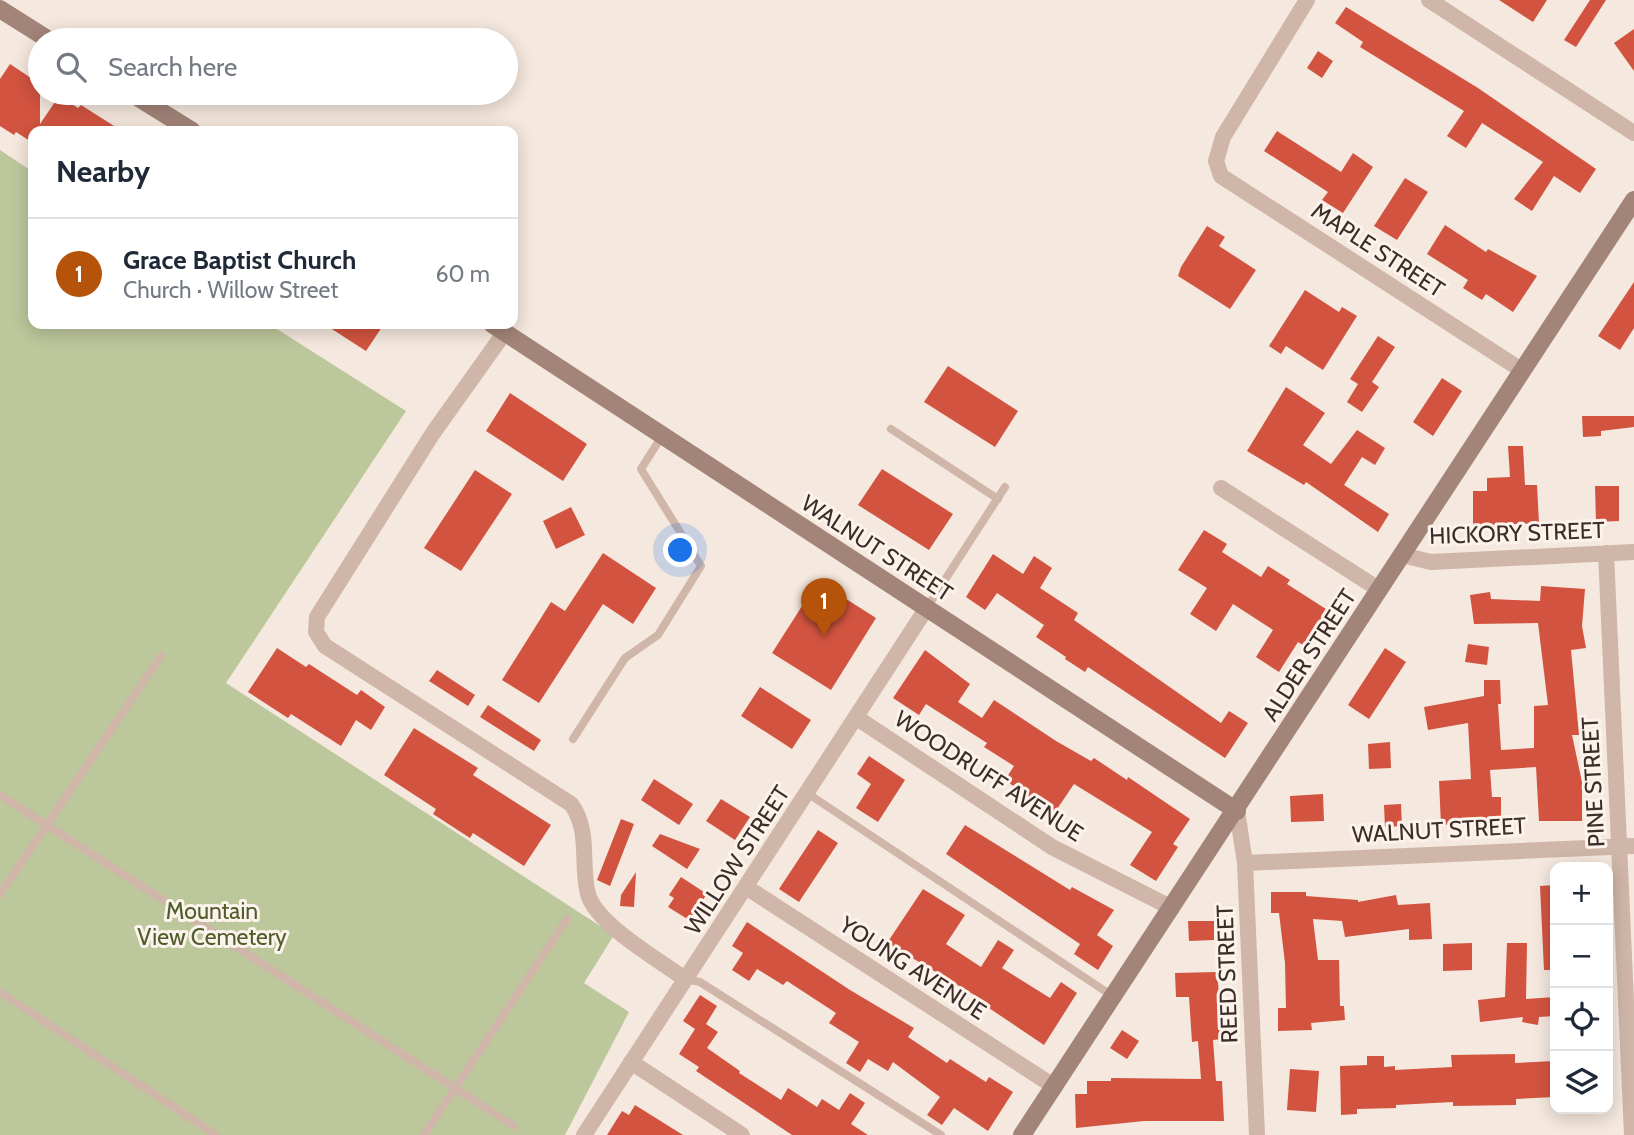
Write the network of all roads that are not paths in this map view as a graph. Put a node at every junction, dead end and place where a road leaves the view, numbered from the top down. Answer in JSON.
{"nodes":[{"id":1,"x":1307,"y":0,"type":"edge"},
{"id":2,"x":1429,"y":0,"type":"edge"},
{"id":3,"x":0,"y":9,"type":"edge"},
{"id":4,"x":30,"y":28,"type":"edge"},
{"id":5,"x":150,"y":105,"type":"edge"},
{"id":6,"x":184,"y":126,"type":"edge"},
{"id":7,"x":1634,"y":133,"type":"edge"},
{"id":8,"x":1634,"y":200,"type":"edge"},
{"id":9,"x":497,"y":329,"type":"edge"},
{"id":10,"x":500,"y":329,"type":"edge"},
{"id":11,"x":1523,"y":372,"type":"junction"},
{"id":12,"x":891,"y":429,"type":"dead end"},
{"id":13,"x":662,"y":436,"type":"junction"},
{"id":14,"x":1005,"y":487,"type":"dead end"},
{"id":15,"x":1221,"y":488,"type":"dead end"},
{"id":16,"x":998,"y":499,"type":"junction"},
{"id":17,"x":1634,"y":552,"type":"edge"},
{"id":18,"x":1606,"y":553,"type":"junction"},
{"id":19,"x":1402,"y":555,"type":"junction"},
{"id":20,"x":1380,"y":590,"type":"junction"},
{"id":21,"x":926,"y":609,"type":"junction"},
{"id":22,"x":160,"y":656,"type":"dead end"},
{"id":23,"x":856,"y":718,"type":"junction"},
{"id":24,"x":573,"y":739,"type":"dead end"},
{"id":25,"x":807,"y":793,"type":"junction"},
{"id":26,"x":0,"y":795,"type":"edge"},
{"id":27,"x":1237,"y":811,"type":"junction"},
{"id":28,"x":47,"y":825,"type":"junction"},
{"id":29,"x":1627,"y":846,"type":"edge"},
{"id":30,"x":1245,"y":863,"type":"junction"},
{"id":31,"x":746,"y":887,"type":"junction"},
{"id":32,"x":0,"y":894,"type":"edge"},
{"id":33,"x":1172,"y":908,"type":"junction"},
{"id":34,"x":566,"y":919,"type":"dead end"},
{"id":35,"x":685,"y":979,"type":"junction"},
{"id":36,"x":0,"y":992,"type":"edge"},
{"id":37,"x":1114,"y":997,"type":"junction"},
{"id":38,"x":631,"y":1062,"type":"junction"},
{"id":39,"x":1055,"y":1087,"type":"junction"},
{"id":40,"x":455,"y":1088,"type":"junction"},
{"id":41,"x":514,"y":1126,"type":"dead end"},
{"id":42,"x":216,"y":1135,"type":"edge"},
{"id":43,"x":424,"y":1135,"type":"edge"},
{"id":44,"x":584,"y":1135,"type":"edge"},
{"id":45,"x":742,"y":1135,"type":"edge"},
{"id":46,"x":941,"y":1135,"type":"edge"},
{"id":47,"x":1023,"y":1135,"type":"edge"},
{"id":48,"x":1257,"y":1135,"type":"edge"},
{"id":49,"x":1632,"y":1135,"type":"edge"}],
"edges":[{"from":1,"to":11,"type":"street","name":"MAPLE STREET"},
{"from":2,"to":7,"type":"street"},
{"from":3,"to":4,"type":"street"},
{"from":5,"to":6,"type":"street"},
{"from":8,"to":11,"type":"street","name":"ALDER STREET"},
{"from":9,"to":35,"type":"street"},
{"from":10,"to":13,"type":"street","name":"WALNUT STREET"},
{"from":11,"to":19,"type":"street","name":"ALDER STREET"},
{"from":12,"to":16,"type":"lane"},
{"from":13,"to":21,"type":"street","name":"WALNUT STREET"},
{"from":13,"to":24,"type":"lane"},
{"from":14,"to":16,"type":"lane"},
{"from":15,"to":20,"type":"street"},
{"from":16,"to":21,"type":"lane"},
{"from":17,"to":18,"type":"street","name":"HICKORY STREET"},
{"from":18,"to":19,"type":"street","name":"HICKORY STREET"},
{"from":18,"to":29,"type":"street","name":"PINE STREET"},
{"from":19,"to":20,"type":"street","name":"ALDER STREET"},
{"from":20,"to":27,"type":"street","name":"ALDER STREET"},
{"from":21,"to":23,"type":"street","name":"WILLOW STREET"},
{"from":21,"to":27,"type":"street","name":"WALNUT STREET"},
{"from":22,"to":28,"type":"lane"},
{"from":23,"to":25,"type":"street","name":"WILLOW STREET"},
{"from":23,"to":33,"type":"street","name":"WOODRUFF AVENUE"},
{"from":25,"to":31,"type":"street","name":"WILLOW STREET"},
{"from":25,"to":37,"type":"lane"},
{"from":26,"to":28,"type":"lane"},
{"from":27,"to":30,"type":"street","name":"REED STREET"},
{"from":27,"to":33,"type":"street","name":"ALDER STREET"},
{"from":28,"to":32,"type":"lane"},
{"from":28,"to":40,"type":"lane"},
{"from":29,"to":30,"type":"street","name":"WALNUT STREET"},
{"from":29,"to":49,"type":"street","name":"PINE STREET"},
{"from":30,"to":48,"type":"street","name":"REED STREET"},
{"from":31,"to":35,"type":"street","name":"WILLOW STREET"},
{"from":31,"to":39,"type":"street","name":"YOUNG AVENUE"},
{"from":33,"to":37,"type":"street","name":"ALDER STREET"},
{"from":34,"to":40,"type":"lane"},
{"from":35,"to":38,"type":"street","name":"WILLOW STREET"},
{"from":35,"to":46,"type":"lane"},
{"from":36,"to":42,"type":"lane"},
{"from":37,"to":39,"type":"street","name":"ALDER STREET"},
{"from":38,"to":44,"type":"street","name":"WILLOW STREET"},
{"from":38,"to":45,"type":"street"},
{"from":39,"to":47,"type":"street","name":"ALDER STREET"},
{"from":40,"to":41,"type":"lane"},
{"from":40,"to":43,"type":"lane"}]}
